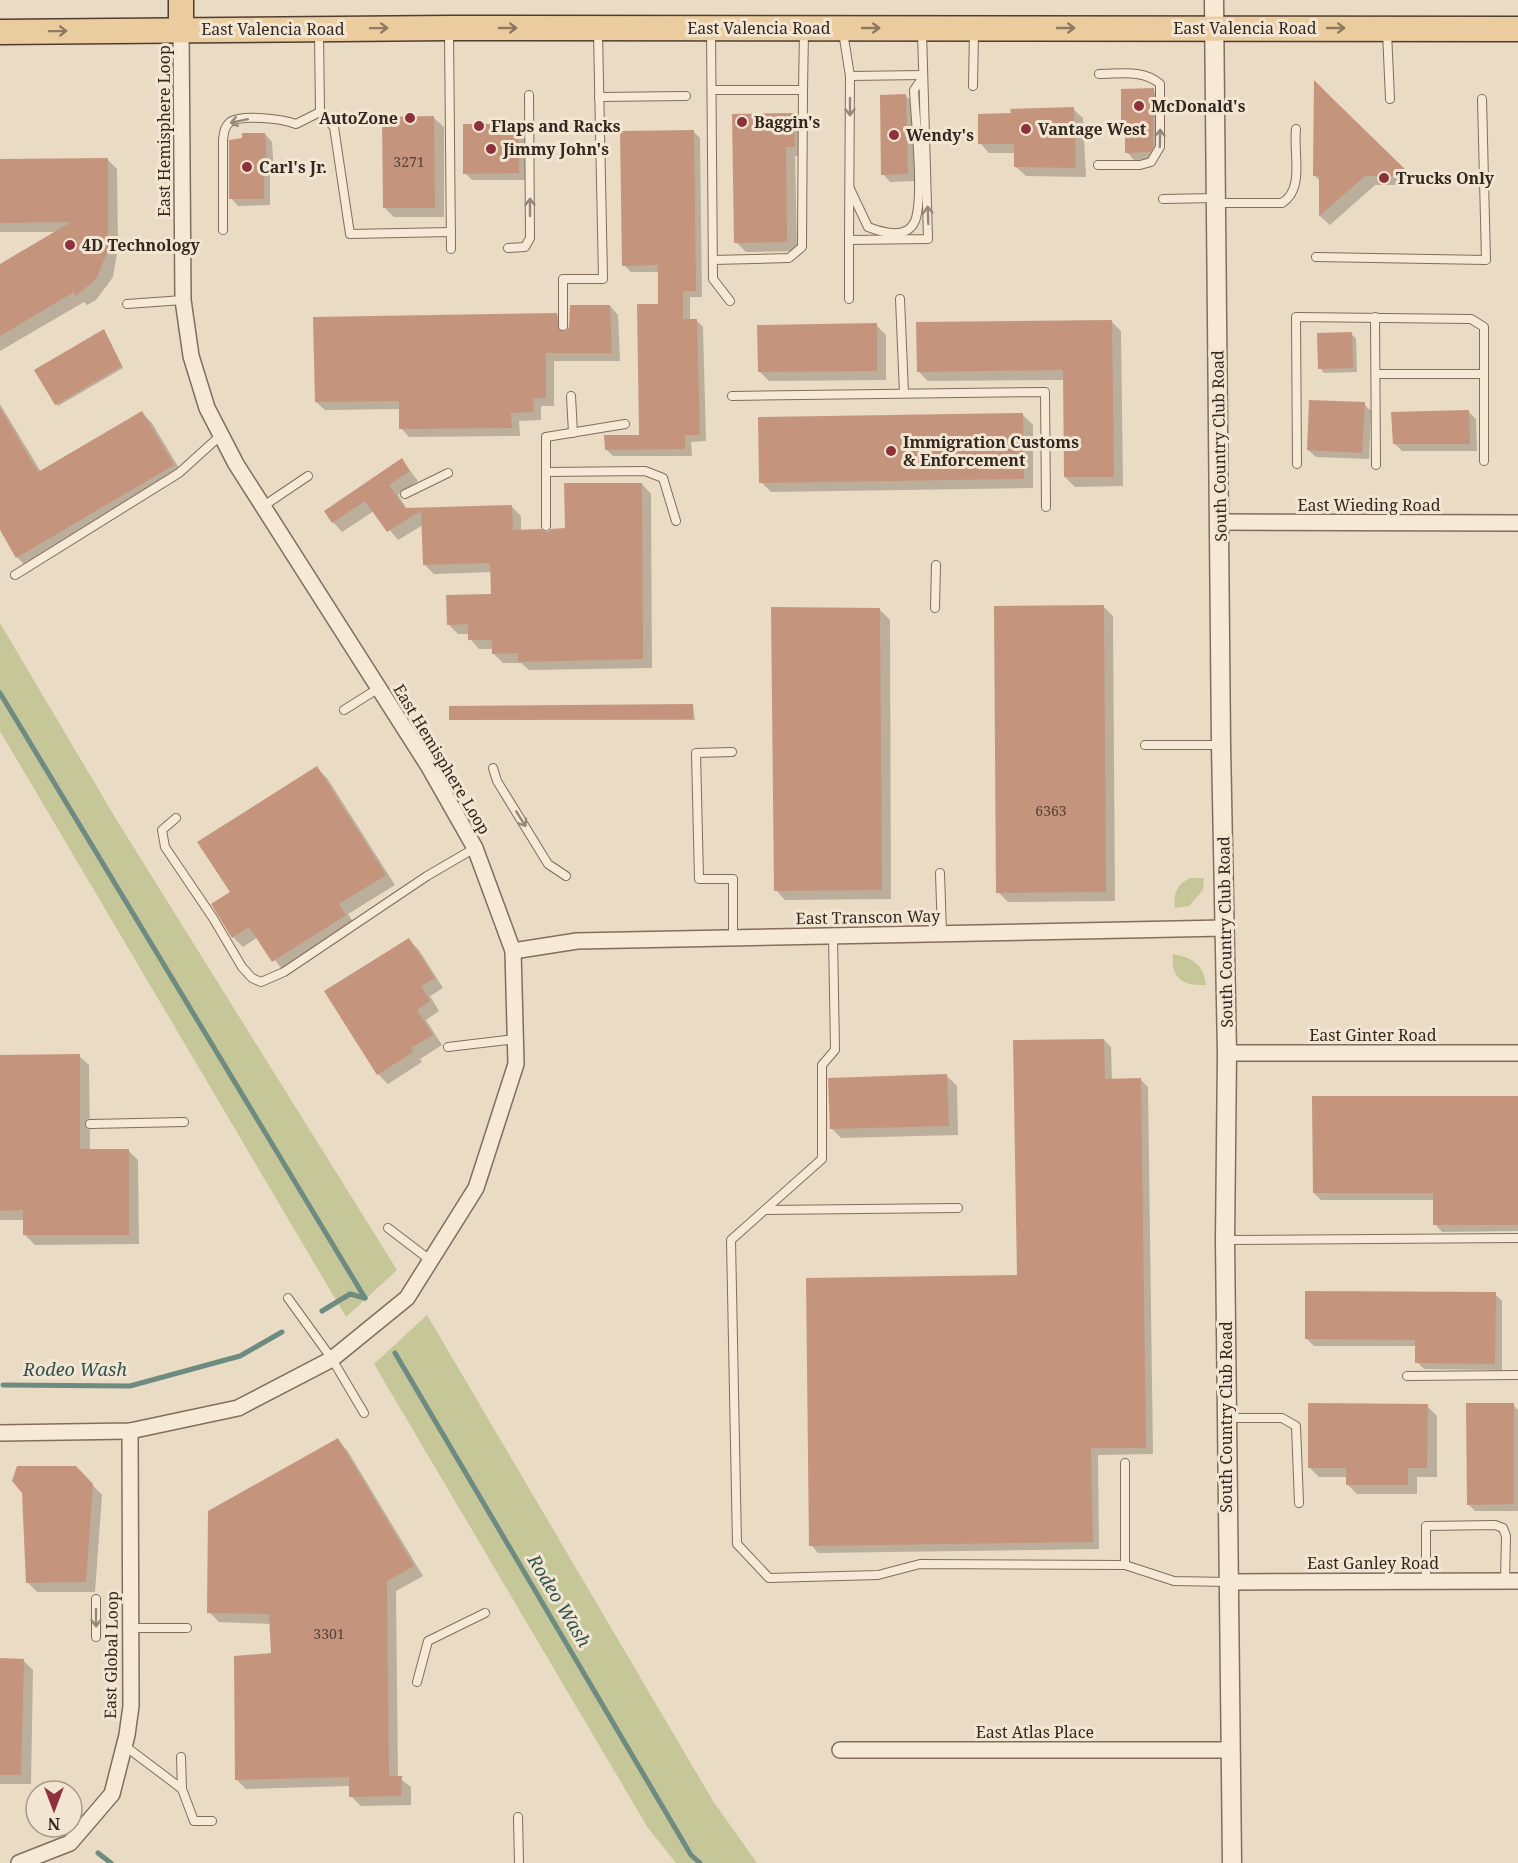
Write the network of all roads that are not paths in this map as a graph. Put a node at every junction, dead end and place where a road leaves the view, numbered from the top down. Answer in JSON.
{"nodes":[{"id":1,"x":181,"y":0,"type":"edge"},
{"id":2,"x":1215,"y":0,"type":"edge"},
{"id":3,"x":449,"y":28,"type":"junction"},
{"id":4,"x":598,"y":28,"type":"junction"},
{"id":5,"x":711,"y":28,"type":"junction"},
{"id":6,"x":804,"y":28,"type":"junction"},
{"id":7,"x":842,"y":28,"type":"junction"},
{"id":8,"x":922,"y":28,"type":"junction"},
{"id":9,"x":974,"y":28,"type":"junction"},
{"id":10,"x":1215,"y":28,"type":"junction"},
{"id":11,"x":1387,"y":28,"type":"junction"},
{"id":12,"x":319,"y":29,"type":"junction"},
{"id":13,"x":1518,"y":29,"type":"edge"},
{"id":14,"x":181,"y":30,"type":"junction"},
{"id":15,"x":0,"y":32,"type":"edge"},
{"id":16,"x":1099,"y":74,"type":"dead end"},
{"id":17,"x":923,"y":75,"type":"junction"},
{"id":18,"x":850,"y":76,"type":"junction"},
{"id":19,"x":973,"y":86,"type":"dead end"},
{"id":20,"x":712,"y":90,"type":"junction"},
{"id":21,"x":803,"y":90,"type":"junction"},
{"id":22,"x":529,"y":95,"type":"dead end"},
{"id":23,"x":686,"y":96,"type":"dead end"},
{"id":24,"x":599,"y":97,"type":"junction"},
{"id":25,"x":1390,"y":99,"type":"dead end"},
{"id":26,"x":1482,"y":99,"type":"dead end"},
{"id":27,"x":320,"y":112,"type":"junction"},
{"id":28,"x":1296,"y":129,"type":"dead end"},
{"id":29,"x":1098,"y":165,"type":"dead end"},
{"id":30,"x":849,"y":186,"type":"junction"},
{"id":31,"x":1162,"y":199,"type":"dead end"},
{"id":32,"x":1216,"y":200,"type":"junction"},
{"id":33,"x":223,"y":230,"type":"dead end"},
{"id":34,"x":451,"y":232,"type":"junction"},
{"id":35,"x":849,"y":240,"type":"junction"},
{"id":36,"x":508,"y":248,"type":"dead end"},
{"id":37,"x":451,"y":249,"type":"dead end"},
{"id":38,"x":1316,"y":257,"type":"dead end"},
{"id":39,"x":713,"y":260,"type":"junction"},
{"id":40,"x":849,"y":299,"type":"dead end"},
{"id":41,"x":900,"y":299,"type":"dead end"},
{"id":42,"x":183,"y":300,"type":"junction"},
{"id":43,"x":730,"y":301,"type":"dead end"},
{"id":44,"x":128,"y":303,"type":"dead end"},
{"id":45,"x":1375,"y":317,"type":"junction"},
{"id":46,"x":563,"y":326,"type":"dead end"},
{"id":47,"x":1376,"y":374,"type":"junction"},
{"id":48,"x":1484,"y":374,"type":"junction"},
{"id":49,"x":904,"y":393,"type":"junction"},
{"id":50,"x":572,"y":396,"type":"dead end"},
{"id":51,"x":732,"y":396,"type":"dead end"},
{"id":52,"x":625,"y":424,"type":"dead end"},
{"id":53,"x":573,"y":433,"type":"junction"},
{"id":54,"x":221,"y":435,"type":"junction"},
{"id":55,"x":1484,"y":461,"type":"dead end"},
{"id":56,"x":1297,"y":464,"type":"dead end"},
{"id":57,"x":1376,"y":465,"type":"dead end"},
{"id":58,"x":546,"y":472,"type":"junction"},
{"id":59,"x":448,"y":473,"type":"dead end"},
{"id":60,"x":308,"y":476,"type":"dead end"},
{"id":61,"x":405,"y":494,"type":"dead end"},
{"id":62,"x":262,"y":507,"type":"junction"},
{"id":63,"x":1046,"y":507,"type":"dead end"},
{"id":64,"x":676,"y":521,"type":"dead end"},
{"id":65,"x":1220,"y":522,"type":"junction"},
{"id":66,"x":1518,"y":523,"type":"edge"},
{"id":67,"x":546,"y":526,"type":"dead end"},
{"id":68,"x":936,"y":565,"type":"dead end"},
{"id":69,"x":15,"y":575,"type":"dead end"},
{"id":70,"x":935,"y":608,"type":"dead end"},
{"id":71,"x":379,"y":688,"type":"junction"},
{"id":72,"x":344,"y":710,"type":"dead end"},
{"id":73,"x":1144,"y":745,"type":"dead end"},
{"id":74,"x":1221,"y":745,"type":"junction"},
{"id":75,"x":732,"y":752,"type":"dead end"},
{"id":76,"x":493,"y":768,"type":"dead end"},
{"id":77,"x":176,"y":818,"type":"dead end"},
{"id":78,"x":475,"y":848,"type":"junction"},
{"id":79,"x":940,"y":873,"type":"dead end"},
{"id":80,"x":566,"y":876,"type":"dead end"},
{"id":81,"x":1225,"y":928,"type":"junction"},
{"id":82,"x":942,"y":934,"type":"junction"},
{"id":83,"x":833,"y":936,"type":"junction"},
{"id":84,"x":733,"y":938,"type":"junction"},
{"id":85,"x":513,"y":951,"type":"junction"},
{"id":86,"x":515,"y":1039,"type":"junction"},
{"id":87,"x":447,"y":1047,"type":"dead end"},
{"id":88,"x":1227,"y":1053,"type":"junction"},
{"id":89,"x":1518,"y":1053,"type":"edge"},
{"id":90,"x":184,"y":1122,"type":"dead end"},
{"id":91,"x":90,"y":1124,"type":"dead end"},
{"id":92,"x":958,"y":1208,"type":"dead end"},
{"id":93,"x":765,"y":1210,"type":"junction"},
{"id":94,"x":388,"y":1228,"type":"dead end"},
{"id":95,"x":1518,"y":1238,"type":"edge"},
{"id":96,"x":1225,"y":1240,"type":"junction"},
{"id":97,"x":430,"y":1260,"type":"junction"},
{"id":98,"x":288,"y":1298,"type":"dead end"},
{"id":99,"x":332,"y":1359,"type":"junction"},
{"id":100,"x":1518,"y":1375,"type":"edge"},
{"id":101,"x":1407,"y":1376,"type":"dead end"},
{"id":102,"x":364,"y":1413,"type":"dead end"},
{"id":103,"x":1226,"y":1418,"type":"junction"},
{"id":104,"x":130,"y":1431,"type":"junction"},
{"id":105,"x":0,"y":1433,"type":"edge"},
{"id":106,"x":1125,"y":1463,"type":"dead end"},
{"id":107,"x":1299,"y":1503,"type":"dead end"},
{"id":108,"x":1125,"y":1565,"type":"junction"},
{"id":109,"x":1426,"y":1581,"type":"junction"},
{"id":110,"x":1511,"y":1581,"type":"edge"},
{"id":111,"x":1228,"y":1582,"type":"junction"},
{"id":112,"x":96,"y":1599,"type":"dead end"},
{"id":113,"x":485,"y":1613,"type":"dead end"},
{"id":114,"x":130,"y":1628,"type":"junction"},
{"id":115,"x":187,"y":1628,"type":"dead end"},
{"id":116,"x":96,"y":1637,"type":"dead end"},
{"id":117,"x":417,"y":1683,"type":"dead end"},
{"id":118,"x":124,"y":1746,"type":"junction"},
{"id":119,"x":840,"y":1750,"type":"dead end"},
{"id":120,"x":1230,"y":1750,"type":"junction"},
{"id":121,"x":181,"y":1757,"type":"dead end"},
{"id":122,"x":182,"y":1789,"type":"junction"},
{"id":123,"x":518,"y":1817,"type":"dead end"},
{"id":124,"x":212,"y":1821,"type":"dead end"},
{"id":125,"x":19,"y":1863,"type":"edge"},
{"id":126,"x":519,"y":1863,"type":"edge"},
{"id":127,"x":1232,"y":1863,"type":"edge"}],
"edges":[{"from":1,"to":14,"type":"main road"},
{"from":2,"to":10,"type":"street","name":"South Country Club Road"},
{"from":3,"to":4,"type":"main road","name":"East Valencia Road","one_way":true},
{"from":12,"to":3,"type":"main road","name":"East Valencia Road","one_way":true},
{"from":3,"to":34,"type":"lane"},
{"from":4,"to":5,"type":"main road","name":"East Valencia Road"},
{"from":4,"to":24,"type":"lane"},
{"from":5,"to":6,"type":"main road","name":"East Valencia Road"},
{"from":5,"to":20,"type":"lane"},
{"from":6,"to":7,"type":"main road","name":"East Valencia Road"},
{"from":6,"to":21,"type":"lane"},
{"from":7,"to":8,"type":"main road","name":"East Valencia Road","one_way":true},
{"from":7,"to":18,"type":"lane"},
{"from":8,"to":9,"type":"main road","name":"East Valencia Road"},
{"from":8,"to":17,"type":"lane"},
{"from":9,"to":10,"type":"main road","name":"East Valencia Road","one_way":true},
{"from":9,"to":19,"type":"lane"},
{"from":10,"to":11,"type":"main road","name":"East Valencia Road","one_way":true},
{"from":10,"to":32,"type":"street","name":"South Country Club Road"},
{"from":11,"to":13,"type":"main road","name":"East Valencia Road"},
{"from":11,"to":25,"type":"lane"},
{"from":12,"to":14,"type":"main road","name":"East Valencia Road"},
{"from":12,"to":27,"type":"lane"},
{"from":15,"to":14,"type":"main road","name":"East Valencia Road","one_way":true},
{"from":14,"to":42,"type":"street","name":"East Hemisphere Loop"},
{"from":29,"to":16,"type":"lane","one_way":true},
{"from":17,"to":18,"type":"lane"},
{"from":17,"to":30,"type":"lane"},
{"from":35,"to":17,"type":"lane","one_way":true},
{"from":18,"to":30,"type":"lane","one_way":true},
{"from":20,"to":21,"type":"lane"},
{"from":20,"to":39,"type":"lane"},
{"from":21,"to":39,"type":"lane"},
{"from":36,"to":22,"type":"lane","one_way":true},
{"from":23,"to":24,"type":"lane"},
{"from":24,"to":46,"type":"lane"},
{"from":26,"to":38,"type":"lane"},
{"from":27,"to":33,"type":"lane","one_way":true},
{"from":27,"to":34,"type":"lane"},
{"from":28,"to":32,"type":"lane"},
{"from":30,"to":35,"type":"lane"},
{"from":31,"to":32,"type":"lane"},
{"from":32,"to":65,"type":"street","name":"South Country Club Road"},
{"from":34,"to":37,"type":"lane"},
{"from":35,"to":40,"type":"lane"},
{"from":39,"to":43,"type":"lane"},
{"from":41,"to":49,"type":"lane"},
{"from":42,"to":44,"type":"lane"},
{"from":42,"to":54,"type":"street","name":"East Hemisphere Loop"},
{"from":45,"to":47,"type":"lane"},
{"from":45,"to":48,"type":"lane"},
{"from":45,"to":56,"type":"lane"},
{"from":47,"to":48,"type":"lane"},
{"from":47,"to":57,"type":"lane"},
{"from":48,"to":55,"type":"lane"},
{"from":49,"to":51,"type":"lane"},
{"from":49,"to":63,"type":"lane"},
{"from":50,"to":53,"type":"lane"},
{"from":52,"to":53,"type":"lane"},
{"from":53,"to":58,"type":"lane"},
{"from":54,"to":62,"type":"street","name":"East Hemisphere Loop"},
{"from":54,"to":69,"type":"lane"},
{"from":58,"to":64,"type":"lane"},
{"from":58,"to":67,"type":"lane"},
{"from":59,"to":61,"type":"lane"},
{"from":60,"to":62,"type":"lane"},
{"from":62,"to":71,"type":"street","name":"East Hemisphere Loop"},
{"from":65,"to":66,"type":"street","name":"East Wieding Road"},
{"from":65,"to":74,"type":"street","name":"South Country Club Road"},
{"from":68,"to":70,"type":"lane"},
{"from":71,"to":72,"type":"lane"},
{"from":71,"to":78,"type":"street","name":"East Hemisphere Loop"},
{"from":73,"to":74,"type":"lane"},
{"from":74,"to":81,"type":"street","name":"South Country Club Road"},
{"from":75,"to":84,"type":"lane"},
{"from":76,"to":80,"type":"lane","one_way":true},
{"from":77,"to":78,"type":"lane"},
{"from":78,"to":85,"type":"street","name":"East Hemisphere Loop"},
{"from":79,"to":82,"type":"lane"},
{"from":81,"to":82,"type":"street","name":"East Transcon Way"},
{"from":81,"to":88,"type":"street","name":"South Country Club Road"},
{"from":82,"to":83,"type":"street","name":"East Transcon Way"},
{"from":83,"to":84,"type":"street","name":"East Transcon Way"},
{"from":83,"to":93,"type":"lane"},
{"from":84,"to":85,"type":"street","name":"East Transcon Way"},
{"from":85,"to":86,"type":"street","name":"East Hemisphere Loop"},
{"from":86,"to":87,"type":"lane"},
{"from":86,"to":97,"type":"street","name":"East Hemisphere Loop"},
{"from":88,"to":89,"type":"street","name":"East Ginter Road"},
{"from":88,"to":96,"type":"street","name":"South Country Club Road"},
{"from":90,"to":91,"type":"lane"},
{"from":92,"to":93,"type":"lane"},
{"from":93,"to":108,"type":"lane"},
{"from":94,"to":97,"type":"lane"},
{"from":95,"to":96,"type":"lane"},
{"from":96,"to":103,"type":"street","name":"South Country Club Road"},
{"from":97,"to":99,"type":"street","name":"East Hemisphere Loop"},
{"from":98,"to":99,"type":"lane"},
{"from":99,"to":102,"type":"lane"},
{"from":99,"to":104,"type":"street","name":"East Hemisphere Loop"},
{"from":100,"to":101,"type":"lane"},
{"from":103,"to":107,"type":"lane"},
{"from":103,"to":111,"type":"street","name":"South Country Club Road"},
{"from":104,"to":105,"type":"street","name":"East Hemisphere Loop"},
{"from":104,"to":114,"type":"street","name":"East Global Loop"},
{"from":106,"to":108,"type":"lane"},
{"from":108,"to":111,"type":"lane"},
{"from":109,"to":110,"type":"street","name":"East Ganley Road"},
{"from":109,"to":110,"type":"lane"},
{"from":109,"to":111,"type":"street","name":"East Ganley Road"},
{"from":111,"to":120,"type":"street","name":"South Country Club Road"},
{"from":112,"to":116,"type":"lane","one_way":true},
{"from":113,"to":117,"type":"lane"},
{"from":114,"to":115,"type":"lane"},
{"from":114,"to":118,"type":"street","name":"East Global Loop"},
{"from":118,"to":122,"type":"lane"},
{"from":118,"to":125,"type":"street","name":"East Global Loop"},
{"from":119,"to":120,"type":"street","name":"East Atlas Place"},
{"from":120,"to":127,"type":"street","name":"South Country Club Road"},
{"from":121,"to":122,"type":"lane"},
{"from":122,"to":124,"type":"lane"},
{"from":123,"to":126,"type":"lane"}]}
